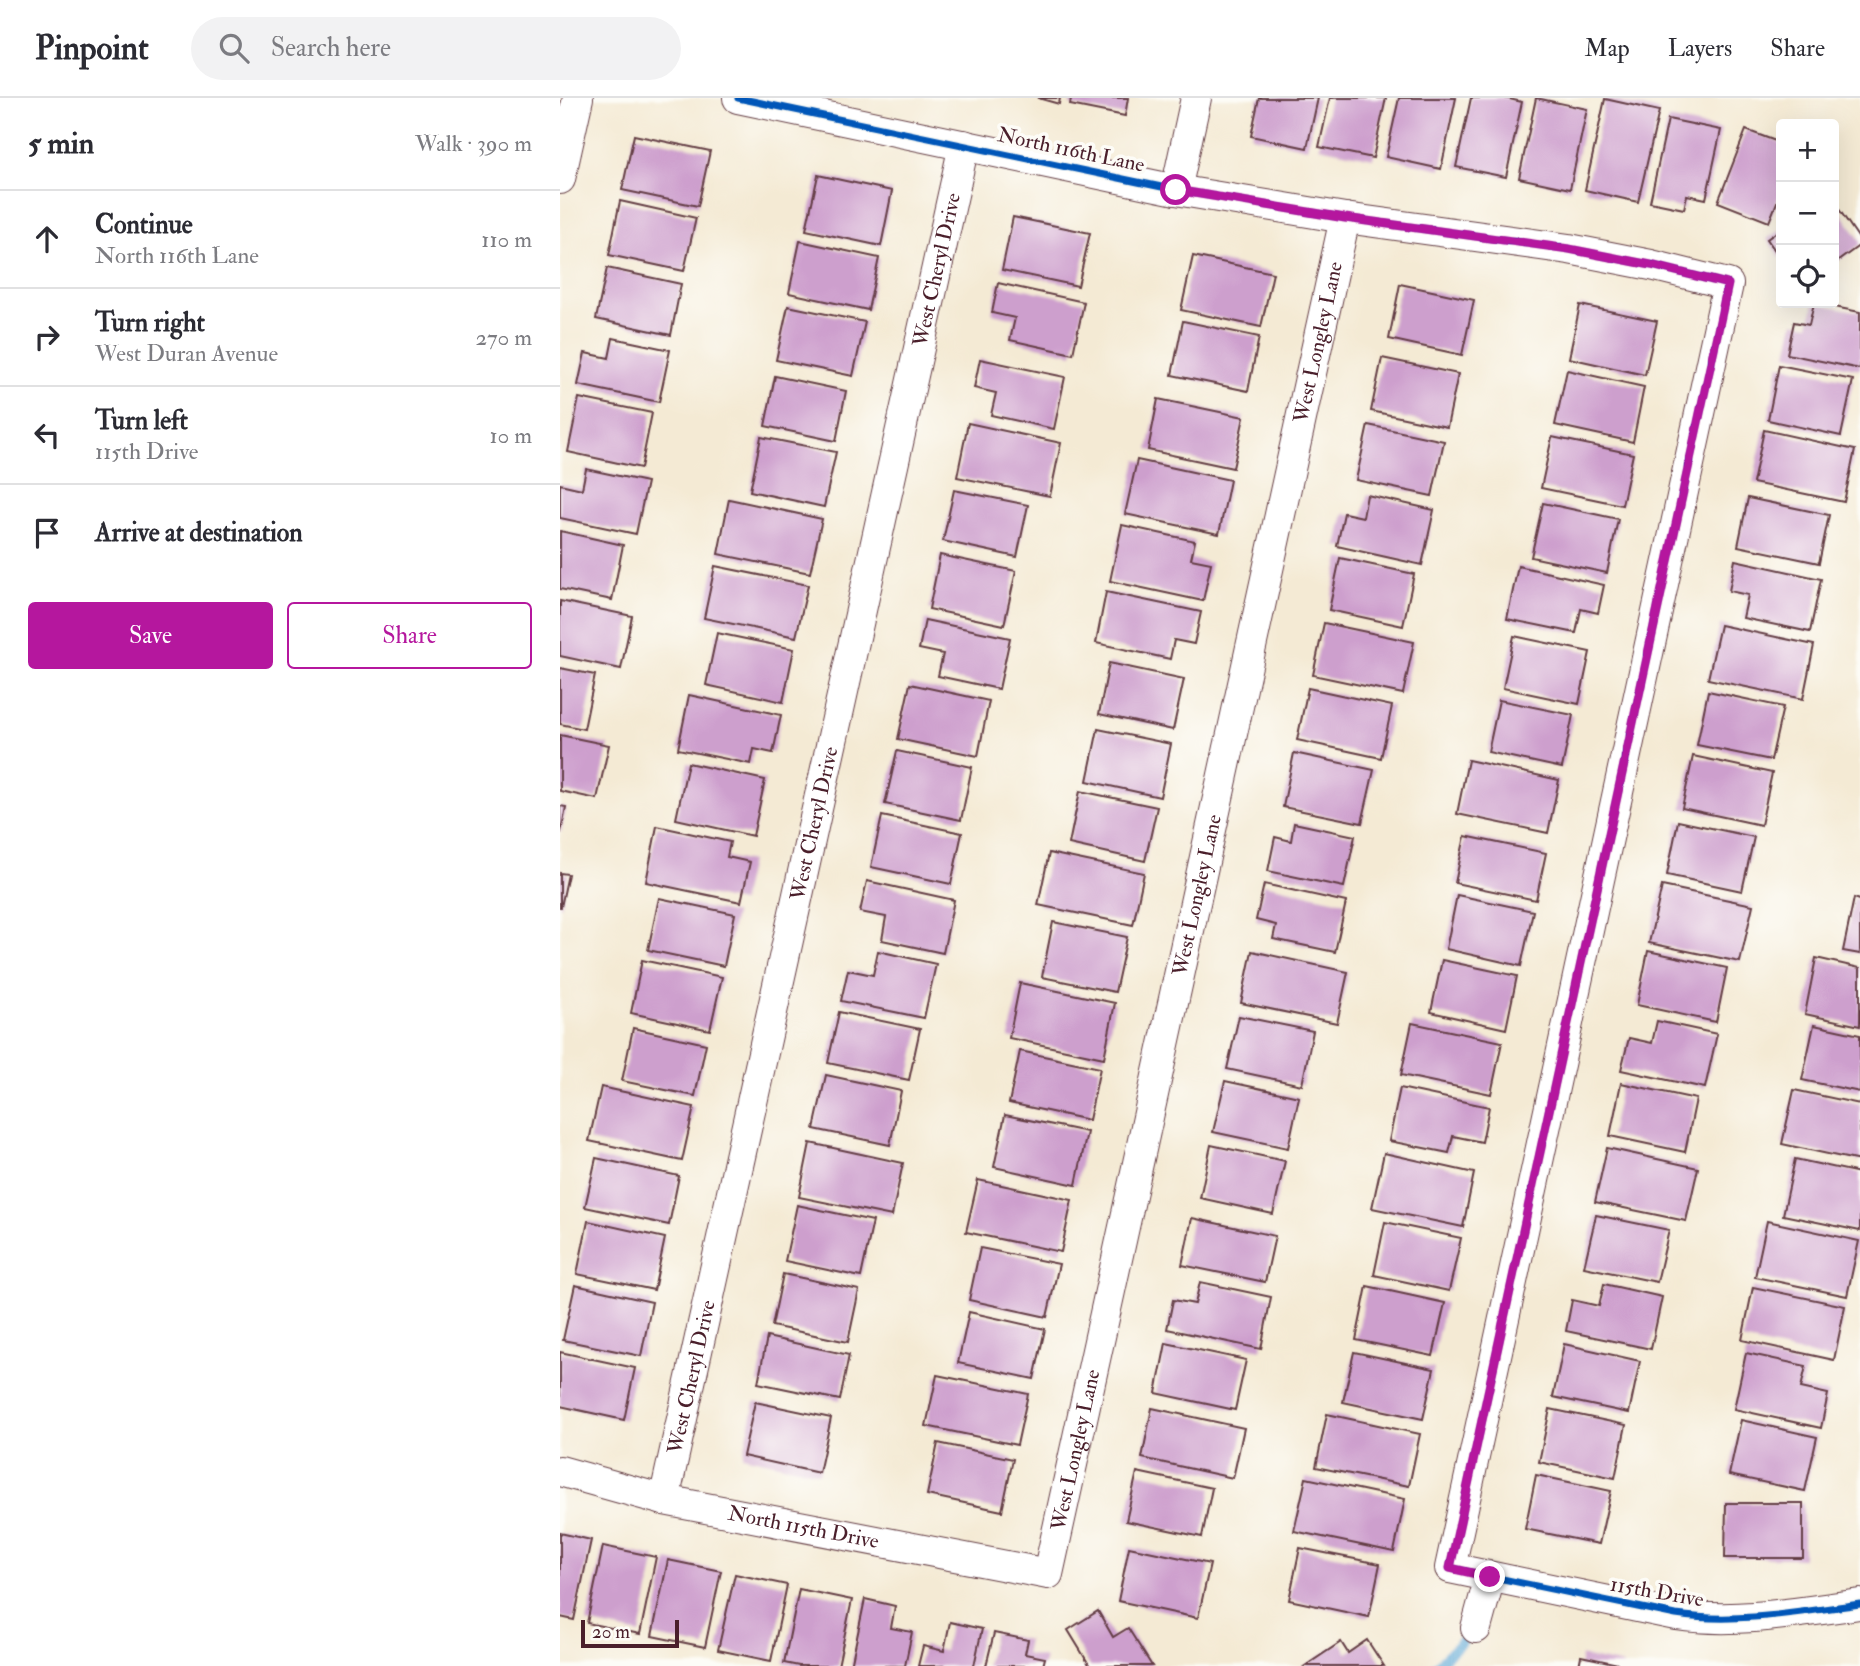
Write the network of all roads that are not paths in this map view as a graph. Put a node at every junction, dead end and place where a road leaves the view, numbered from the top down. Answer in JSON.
{"nodes":[{"id":1,"x":578,"y":98,"type":"edge"},
{"id":2,"x":738,"y":98,"type":"edge"},
{"id":3,"x":1196,"y":98,"type":"edge"},
{"id":4,"x":964,"y":145,"type":"junction"},
{"id":5,"x":560,"y":179,"type":"edge"},
{"id":6,"x":1176,"y":190,"type":"junction"},
{"id":7,"x":1345,"y":218,"type":"junction"},
{"id":8,"x":560,"y":1471,"type":"edge"},
{"id":9,"x":664,"y":1500,"type":"junction"},
{"id":10,"x":1450,"y":1568,"type":"joint"},
{"id":11,"x":1048,"y":1574,"type":"joint"},
{"id":12,"x":1490,"y":1577,"type":"junction"},
{"id":13,"x":1860,"y":1604,"type":"edge"},
{"id":14,"x":1475,"y":1628,"type":"dead end"}],
"edges":[{"from":1,"to":5,"type":"street"},
{"from":2,"to":4,"type":"street","name":"North 116th Lane"},
{"from":3,"to":6,"type":"street"},
{"from":4,"to":6,"type":"street","name":"North 116th Lane"},
{"from":4,"to":9,"type":"street","name":"West Cheryl Drive"},
{"from":6,"to":7,"type":"street","name":"North 116th Lane"},
{"from":7,"to":10,"type":"street","name":"North 116th Lane"},
{"from":7,"to":11,"type":"street","name":"West Longley Lane"},
{"from":8,"to":9,"type":"street","name":"North 115th Drive"},
{"from":9,"to":11,"type":"street","name":"North 115th Drive"},
{"from":10,"to":12,"type":"street","name":"115th Drive"},
{"from":12,"to":13,"type":"street","name":"115th Drive"},
{"from":12,"to":14,"type":"street"}]}
